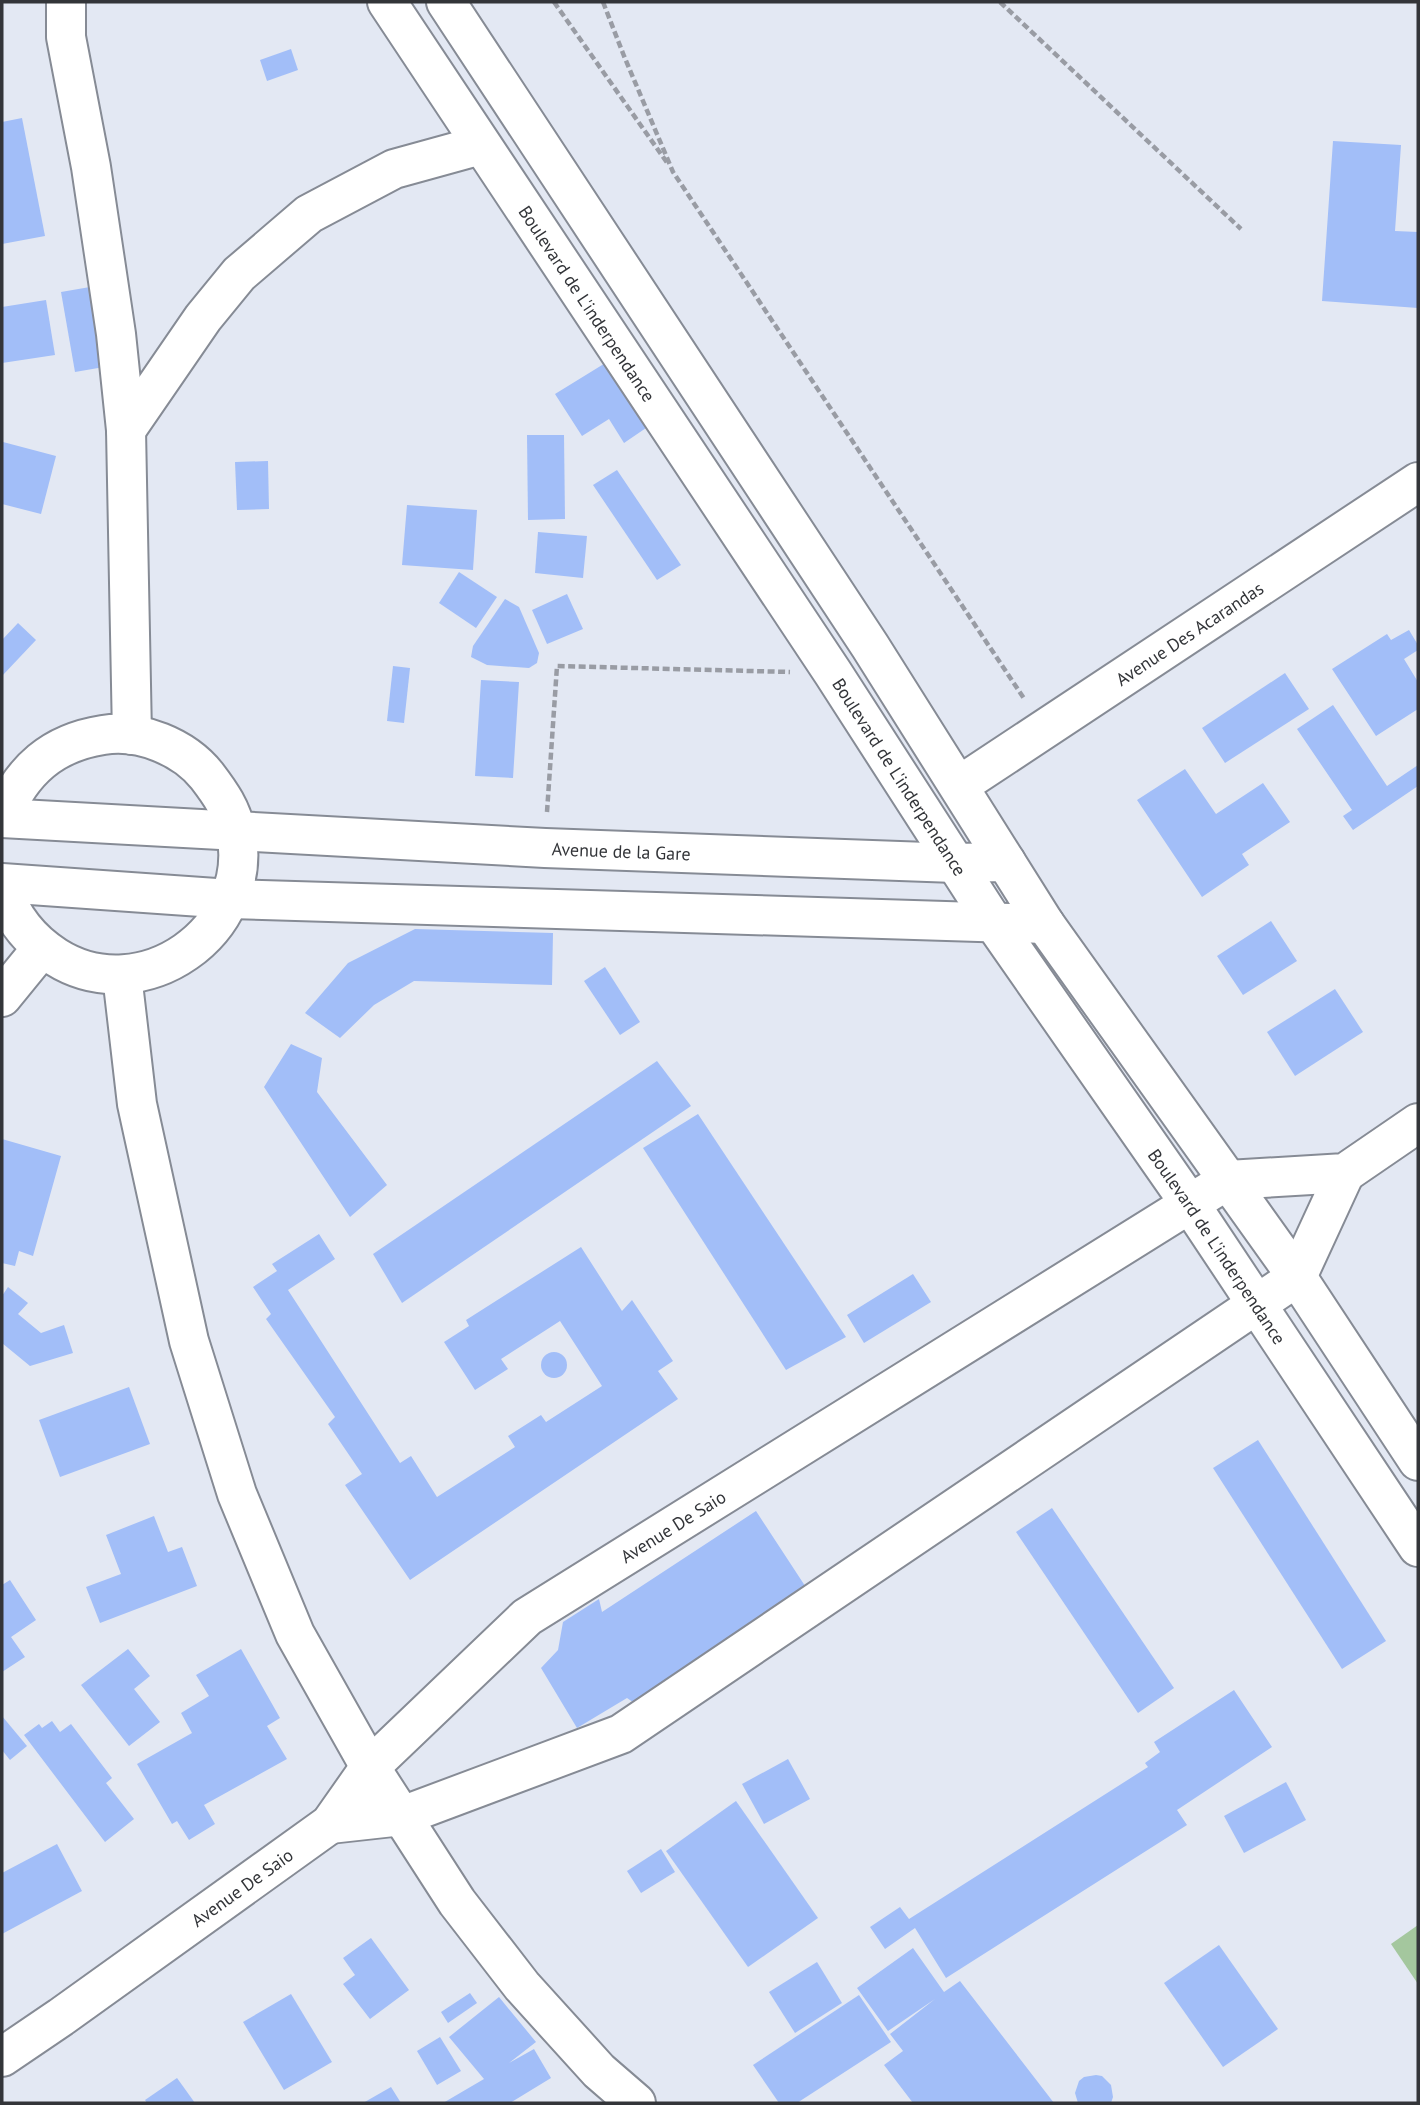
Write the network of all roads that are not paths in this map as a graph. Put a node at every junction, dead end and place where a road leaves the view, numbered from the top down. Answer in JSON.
{"nodes":[{"id":1,"x":66,"y":2,"type":"edge"},
{"id":2,"x":387,"y":2,"type":"edge"},
{"id":3,"x":446,"y":2,"type":"edge"},
{"id":4,"x":481,"y":145,"type":"junction"},
{"id":5,"x":127,"y":430,"type":"junction"},
{"id":6,"x":1418,"y":482,"type":"edge"},
{"id":7,"x":132,"y":734,"type":"junction"},
{"id":8,"x":960,"y":785,"type":"junction"},
{"id":9,"x":2,"y":817,"type":"edge"},
{"id":10,"x":236,"y":832,"type":"junction"},
{"id":11,"x":955,"y":863,"type":"junction"},
{"id":12,"x":1006,"y":863,"type":"junction"},
{"id":13,"x":2,"y":883,"type":"edge"},
{"id":14,"x":2,"y":888,"type":"edge"},
{"id":15,"x":230,"y":899,"type":"junction"},
{"id":16,"x":993,"y":923,"type":"junction"},
{"id":17,"x":1045,"y":924,"type":"junction"},
{"id":18,"x":42,"y":948,"type":"junction"},
{"id":19,"x":122,"y":975,"type":"junction"},
{"id":20,"x":2,"y":997,"type":"edge"},
{"id":21,"x":1418,"y":1123,"type":"edge"},
{"id":22,"x":1345,"y":1173,"type":"junction"},
{"id":23,"x":1228,"y":1180,"type":"junction"},
{"id":24,"x":1190,"y":1204,"type":"junction"},
{"id":25,"x":1297,"y":1277,"type":"junction"},
{"id":26,"x":1257,"y":1304,"type":"junction"},
{"id":27,"x":1418,"y":1461,"type":"edge"},
{"id":28,"x":1418,"y":1547,"type":"edge"},
{"id":29,"x":370,"y":1767,"type":"junction"},
{"id":30,"x":402,"y":1816,"type":"junction"},
{"id":31,"x":330,"y":1824,"type":"junction"},
{"id":32,"x":2,"y":2057,"type":"edge"},
{"id":33,"x":636,"y":2103,"type":"edge"}],
"edges":[{"from":1,"to":5,"type":"main road"},
{"from":2,"to":4,"type":"main road","name":"Boulevard de L'inderpendance"},
{"from":3,"to":8,"type":"main road"},
{"from":4,"to":5,"type":"main road"},
{"from":4,"to":11,"type":"main road","name":"Boulevard de L'inderpendance"},
{"from":5,"to":7,"type":"main road"},
{"from":6,"to":8,"type":"main road","name":"Avenue Des Acarandas"},
{"from":7,"to":9,"type":"main road"},
{"from":7,"to":10,"type":"main road"},
{"from":8,"to":12,"type":"main road"},
{"from":9,"to":10,"type":"main road","name":"Avenue de la Gare"},
{"from":10,"to":11,"type":"main road","name":"Avenue de la Gare"},
{"from":10,"to":15,"type":"main road"},
{"from":11,"to":12,"type":"main road","name":"Avenue de la Gare"},
{"from":11,"to":16,"type":"main road","name":"Boulevard de L'inderpendance"},
{"from":12,"to":17,"type":"main road"},
{"from":13,"to":15,"type":"main road"},
{"from":14,"to":18,"type":"main road"},
{"from":15,"to":16,"type":"main road"},
{"from":15,"to":19,"type":"main road"},
{"from":16,"to":17,"type":"main road"},
{"from":16,"to":24,"type":"main road","name":"Boulevard de L'inderpendance"},
{"from":17,"to":23,"type":"main road"},
{"from":18,"to":19,"type":"main road"},
{"from":18,"to":20,"type":"main road"},
{"from":19,"to":29,"type":"main road"},
{"from":21,"to":22,"type":"main road"},
{"from":22,"to":23,"type":"main road","name":"Avenue De Saio"},
{"from":22,"to":25,"type":"main road"},
{"from":23,"to":24,"type":"main road","name":"Avenue De Saio"},
{"from":23,"to":25,"type":"main road"},
{"from":24,"to":26,"type":"main road","name":"Boulevard de L'inderpendance"},
{"from":24,"to":29,"type":"main road","name":"Avenue De Saio"},
{"from":25,"to":26,"type":"main road"},
{"from":25,"to":27,"type":"main road"},
{"from":26,"to":28,"type":"main road","name":"Boulevard de L'inderpendance"},
{"from":26,"to":30,"type":"main road"},
{"from":29,"to":30,"type":"main road"},
{"from":29,"to":31,"type":"main road","name":"Avenue De Saio"},
{"from":30,"to":31,"type":"main road"},
{"from":30,"to":33,"type":"main road"},
{"from":31,"to":32,"type":"main road","name":"Avenue De Saio"}]}
